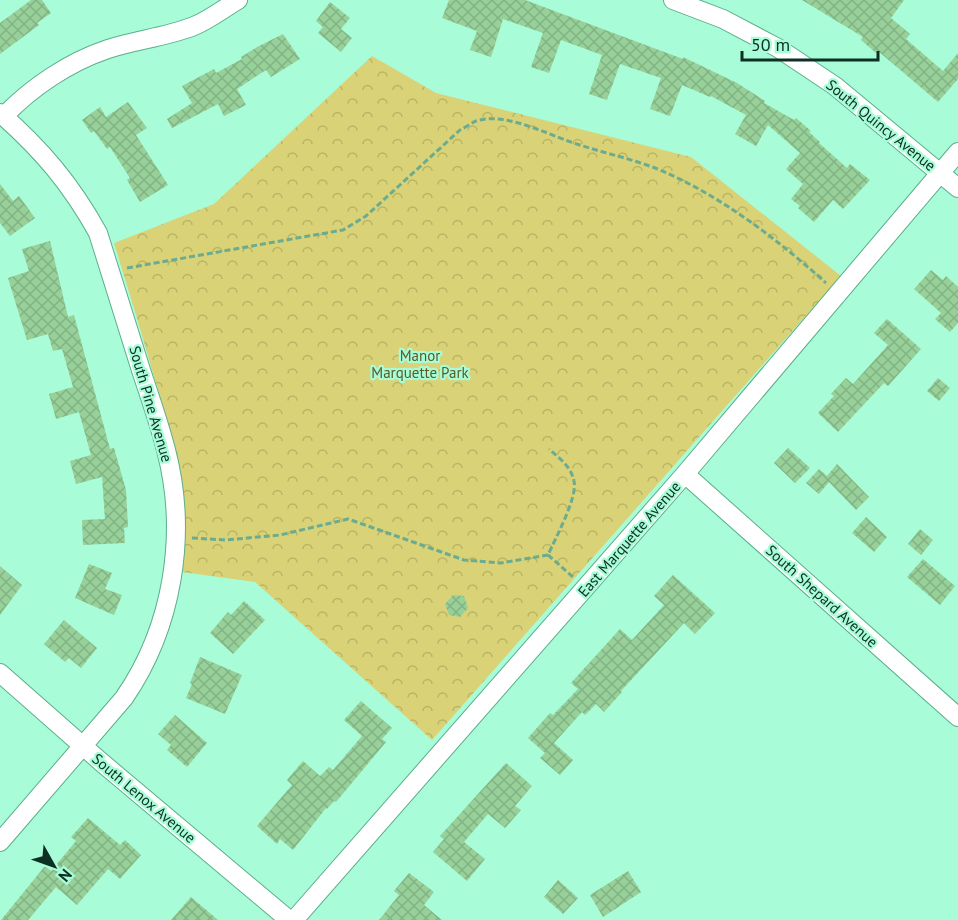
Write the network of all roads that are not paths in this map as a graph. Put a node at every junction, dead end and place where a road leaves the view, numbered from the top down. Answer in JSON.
{"nodes":[{"id":1,"x":237,"y":0,"type":"edge"},
{"id":2,"x":674,"y":0,"type":"edge"},
{"id":3,"x":2,"y":114,"type":"edge"},
{"id":4,"x":958,"y":152,"type":"edge"},
{"id":5,"x":941,"y":173,"type":"junction"},
{"id":6,"x":958,"y":188,"type":"edge"},
{"id":7,"x":685,"y":474,"type":"junction"},
{"id":8,"x":0,"y":673,"type":"edge"},
{"id":9,"x":958,"y":717,"type":"edge"},
{"id":10,"x":83,"y":747,"type":"junction"},
{"id":11,"x":0,"y":842,"type":"edge"},
{"id":12,"x":289,"y":920,"type":"edge"},
{"id":13,"x":294,"y":920,"type":"edge"}],
"edges":[{"from":1,"to":3,"type":"street"},
{"from":2,"to":5,"type":"street","name":"South Quincy Avenue"},
{"from":3,"to":10,"type":"street","name":"South Pine Avenue"},
{"from":4,"to":5,"type":"street","name":"East Marquette Avenue"},
{"from":5,"to":6,"type":"street","name":"South Quincy Avenue"},
{"from":5,"to":7,"type":"street","name":"East Marquette Avenue"},
{"from":7,"to":9,"type":"street","name":"South Shepard Avenue"},
{"from":7,"to":13,"type":"street","name":"East Marquette Avenue"},
{"from":8,"to":10,"type":"street","name":"South Lenox Avenue"},
{"from":10,"to":11,"type":"street","name":"South Pine Avenue"},
{"from":10,"to":12,"type":"street","name":"South Lenox Avenue"}]}
